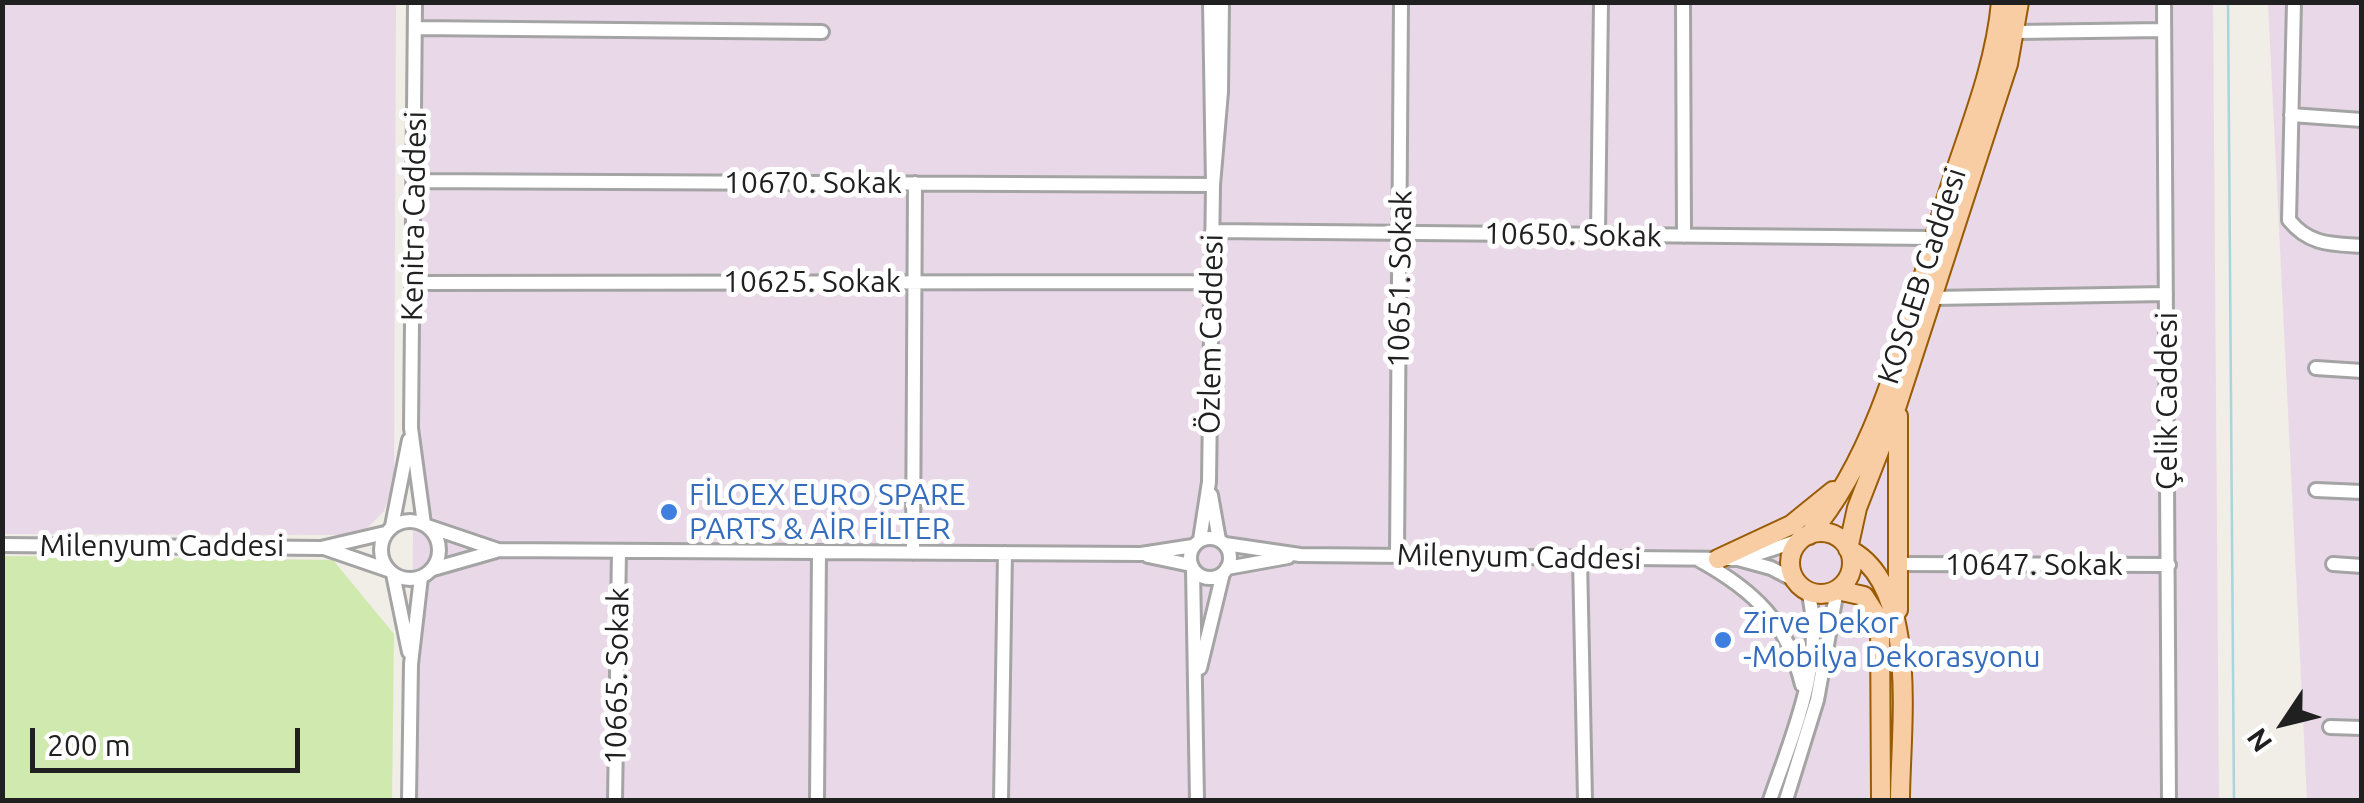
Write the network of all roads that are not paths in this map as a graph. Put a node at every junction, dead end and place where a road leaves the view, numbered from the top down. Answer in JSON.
{"nodes":[{"id":1,"x":1210,"y":2,"type":"edge"},
{"id":2,"x":1222,"y":2,"type":"edge"},
{"id":3,"x":1401,"y":2,"type":"edge"},
{"id":4,"x":1602,"y":2,"type":"edge"},
{"id":5,"x":1684,"y":2,"type":"edge"},
{"id":6,"x":2001,"y":2,"type":"edge"},
{"id":7,"x":2019,"y":2,"type":"edge"},
{"id":8,"x":2164,"y":2,"type":"edge"},
{"id":9,"x":2294,"y":2,"type":"edge"},
{"id":10,"x":416,"y":3,"type":"edge"},
{"id":11,"x":416,"y":28,"type":"junction"},
{"id":12,"x":2164,"y":30,"type":"junction"},
{"id":13,"x":822,"y":32,"type":"dead end"},
{"id":14,"x":2016,"y":32,"type":"junction"},
{"id":15,"x":2292,"y":115,"type":"junction"},
{"id":16,"x":2362,"y":120,"type":"edge"},
{"id":17,"x":414,"y":181,"type":"junction"},
{"id":18,"x":915,"y":183,"type":"junction"},
{"id":19,"x":1212,"y":185,"type":"junction"},
{"id":20,"x":1212,"y":232,"type":"junction"},
{"id":21,"x":1400,"y":233,"type":"junction"},
{"id":22,"x":1598,"y":235,"type":"junction"},
{"id":23,"x":1684,"y":236,"type":"junction"},
{"id":24,"x":1934,"y":238,"type":"junction"},
{"id":25,"x":2362,"y":246,"type":"edge"},
{"id":26,"x":914,"y":282,"type":"junction"},
{"id":27,"x":1212,"y":282,"type":"junction"},
{"id":28,"x":413,"y":283,"type":"junction"},
{"id":29,"x":2166,"y":294,"type":"junction"},
{"id":30,"x":1934,"y":298,"type":"junction"},
{"id":31,"x":2316,"y":368,"type":"dead end"},
{"id":32,"x":2362,"y":371,"type":"edge"},
{"id":33,"x":1898,"y":405,"type":"junction"},
{"id":34,"x":411,"y":428,"type":"junction"},
{"id":35,"x":1856,"y":465,"type":"junction"},
{"id":36,"x":1209,"y":482,"type":"junction"},
{"id":37,"x":2316,"y":490,"type":"dead end"},
{"id":38,"x":2362,"y":492,"type":"edge"},
{"id":39,"x":426,"y":525,"type":"junction"},
{"id":40,"x":388,"y":530,"type":"junction"},
{"id":41,"x":1806,"y":537,"type":"junction"},
{"id":42,"x":1222,"y":542,"type":"junction"},
{"id":43,"x":1197,"y":543,"type":"junction"},
{"id":44,"x":2,"y":545,"type":"edge"},
{"id":45,"x":321,"y":548,"type":"junction"},
{"id":46,"x":1848,"y":549,"type":"junction"},
{"id":47,"x":498,"y":550,"type":"junction"},
{"id":48,"x":619,"y":551,"type":"junction"},
{"id":49,"x":818,"y":552,"type":"junction"},
{"id":50,"x":912,"y":553,"type":"junction"},
{"id":51,"x":1005,"y":554,"type":"junction"},
{"id":52,"x":1141,"y":554,"type":"junction"},
{"id":53,"x":1300,"y":554,"type":"junction"},
{"id":54,"x":1397,"y":556,"type":"junction"},
{"id":55,"x":1580,"y":558,"type":"junction"},
{"id":56,"x":1697,"y":559,"type":"junction"},
{"id":57,"x":1718,"y":559,"type":"junction"},
{"id":58,"x":1738,"y":559,"type":"junction"},
{"id":59,"x":1899,"y":564,"type":"junction"},
{"id":60,"x":2333,"y":564,"type":"dead end"},
{"id":61,"x":2168,"y":565,"type":"junction"},
{"id":62,"x":2362,"y":566,"type":"edge"},
{"id":63,"x":1192,"y":567,"type":"junction"},
{"id":64,"x":1225,"y":571,"type":"junction"},
{"id":65,"x":390,"y":572,"type":"junction"},
{"id":66,"x":427,"y":573,"type":"junction"},
{"id":67,"x":1802,"y":586,"type":"junction"},
{"id":68,"x":1837,"y":590,"type":"junction"},
{"id":69,"x":1898,"y":620,"type":"junction"},
{"id":70,"x":411,"y":664,"type":"junction"},
{"id":71,"x":1198,"y":680,"type":"junction"},
{"id":72,"x":1804,"y":692,"type":"junction"},
{"id":73,"x":2330,"y":726,"type":"dead end"},
{"id":74,"x":2362,"y":728,"type":"edge"},
{"id":75,"x":409,"y":800,"type":"edge"},
{"id":76,"x":615,"y":800,"type":"edge"},
{"id":77,"x":817,"y":800,"type":"edge"},
{"id":78,"x":1001,"y":800,"type":"edge"},
{"id":79,"x":1196,"y":800,"type":"edge"},
{"id":80,"x":1585,"y":800,"type":"edge"},
{"id":81,"x":1770,"y":800,"type":"edge"},
{"id":82,"x":1786,"y":800,"type":"edge"},
{"id":83,"x":1882,"y":800,"type":"edge"},
{"id":84,"x":1900,"y":800,"type":"edge"},
{"id":85,"x":2169,"y":800,"type":"edge"}],
"edges":[{"from":1,"to":19,"type":"street","name":"Özlem Caddesi"},
{"from":2,"to":19,"type":"street","name":"Özlem Caddesi"},
{"from":3,"to":21,"type":"street","name":"10651. Sokak"},
{"from":4,"to":22,"type":"street"},
{"from":5,"to":23,"type":"street"},
{"from":6,"to":24,"type":"main road","name":"KOSGEB Caddesi"},
{"from":7,"to":14,"type":"main road","name":"KOSGEB Caddesi"},
{"from":8,"to":12,"type":"street","name":"Çelik Caddesi"},
{"from":9,"to":15,"type":"street"},
{"from":10,"to":11,"type":"street","name":"Kenitra Caddesi"},
{"from":11,"to":13,"type":"street"},
{"from":11,"to":17,"type":"street","name":"Kenitra Caddesi"},
{"from":12,"to":14,"type":"street"},
{"from":12,"to":29,"type":"street","name":"Çelik Caddesi"},
{"from":14,"to":30,"type":"main road","name":"KOSGEB Caddesi"},
{"from":15,"to":16,"type":"street"},
{"from":15,"to":25,"type":"street"},
{"from":17,"to":18,"type":"street","name":"10670. Sokak"},
{"from":17,"to":28,"type":"street","name":"Kenitra Caddesi"},
{"from":18,"to":19,"type":"street","name":"10670. Sokak"},
{"from":18,"to":26,"type":"street"},
{"from":19,"to":20,"type":"street","name":"Özlem Caddesi"},
{"from":20,"to":21,"type":"street","name":"10650. Sokak"},
{"from":20,"to":27,"type":"street","name":"Özlem Caddesi"},
{"from":21,"to":22,"type":"street","name":"10650. Sokak"},
{"from":21,"to":54,"type":"street","name":"10651. Sokak"},
{"from":22,"to":23,"type":"street","name":"10650. Sokak"},
{"from":23,"to":24,"type":"street","name":"10650. Sokak"},
{"from":24,"to":35,"type":"main road","name":"KOSGEB Caddesi"},
{"from":26,"to":27,"type":"street","name":"10625. Sokak"},
{"from":26,"to":28,"type":"street","name":"10625. Sokak"},
{"from":26,"to":50,"type":"street"},
{"from":27,"to":36,"type":"street","name":"Özlem Caddesi"},
{"from":28,"to":34,"type":"street","name":"Kenitra Caddesi"},
{"from":29,"to":30,"type":"street"},
{"from":29,"to":61,"type":"street","name":"Çelik Caddesi"},
{"from":30,"to":33,"type":"main road","name":"KOSGEB Caddesi"},
{"from":31,"to":32,"type":"street"},
{"from":33,"to":46,"type":"main road","name":"KOSGEB Caddesi"},
{"from":33,"to":59,"type":"main road","name":"KOSGEB Caddesi"},
{"from":34,"to":39,"type":"street"},
{"from":34,"to":40,"type":"street"},
{"from":35,"to":41,"type":"main road","name":"KOSGEB Caddesi"},
{"from":35,"to":57,"type":"main road"},
{"from":36,"to":42,"type":"street","name":"Özlem Caddesi"},
{"from":36,"to":43,"type":"street","name":"Özlem Caddesi"},
{"from":37,"to":38,"type":"street"},
{"from":39,"to":40,"type":"street"},
{"from":39,"to":47,"type":"street"},
{"from":39,"to":66,"type":"street"},
{"from":40,"to":45,"type":"street"},
{"from":40,"to":65,"type":"street"},
{"from":41,"to":46,"type":"main road"},
{"from":41,"to":58,"type":"street","name":"Milenyum Caddesi"},
{"from":41,"to":67,"type":"main road"},
{"from":42,"to":43,"type":"street"},
{"from":42,"to":53,"type":"street"},
{"from":42,"to":64,"type":"street"},
{"from":43,"to":52,"type":"street"},
{"from":43,"to":63,"type":"street"},
{"from":44,"to":45,"type":"street","name":"Milenyum Caddesi"},
{"from":45,"to":65,"type":"street"},
{"from":46,"to":68,"type":"main road"},
{"from":46,"to":69,"type":"main road","name":"KOSGEB Caddesi"},
{"from":47,"to":48,"type":"street"},
{"from":47,"to":66,"type":"street"},
{"from":48,"to":49,"type":"street"},
{"from":48,"to":76,"type":"street","name":"10665. Sokak"},
{"from":49,"to":50,"type":"street"},
{"from":49,"to":77,"type":"street"},
{"from":50,"to":51,"type":"street"},
{"from":51,"to":52,"type":"street"},
{"from":51,"to":78,"type":"street"},
{"from":52,"to":63,"type":"street"},
{"from":53,"to":54,"type":"street","name":"Milenyum Caddesi"},
{"from":53,"to":64,"type":"street"},
{"from":54,"to":55,"type":"street","name":"Milenyum Caddesi"},
{"from":55,"to":56,"type":"street","name":"Milenyum Caddesi"},
{"from":55,"to":80,"type":"street"},
{"from":56,"to":57,"type":"street","name":"Milenyum Caddesi"},
{"from":56,"to":72,"type":"street"},
{"from":57,"to":58,"type":"street","name":"Milenyum Caddesi"},
{"from":58,"to":67,"type":"street","name":"Milenyum Caddesi"},
{"from":59,"to":61,"type":"street","name":"10647. Sokak"},
{"from":59,"to":69,"type":"main road","name":"KOSGEB Caddesi"},
{"from":60,"to":62,"type":"street"},
{"from":61,"to":85,"type":"street","name":"Çelik Caddesi"},
{"from":63,"to":64,"type":"street"},
{"from":63,"to":71,"type":"street"},
{"from":64,"to":71,"type":"street"},
{"from":65,"to":66,"type":"street"},
{"from":65,"to":70,"type":"street"},
{"from":66,"to":70,"type":"street"},
{"from":67,"to":68,"type":"main road"},
{"from":67,"to":72,"type":"street"},
{"from":68,"to":82,"type":"street"},
{"from":68,"to":83,"type":"main road"},
{"from":69,"to":84,"type":"main road","name":"KOSGEB Caddesi"},
{"from":70,"to":75,"type":"street"},
{"from":71,"to":79,"type":"street"},
{"from":72,"to":81,"type":"street"},
{"from":73,"to":74,"type":"street"}]}
